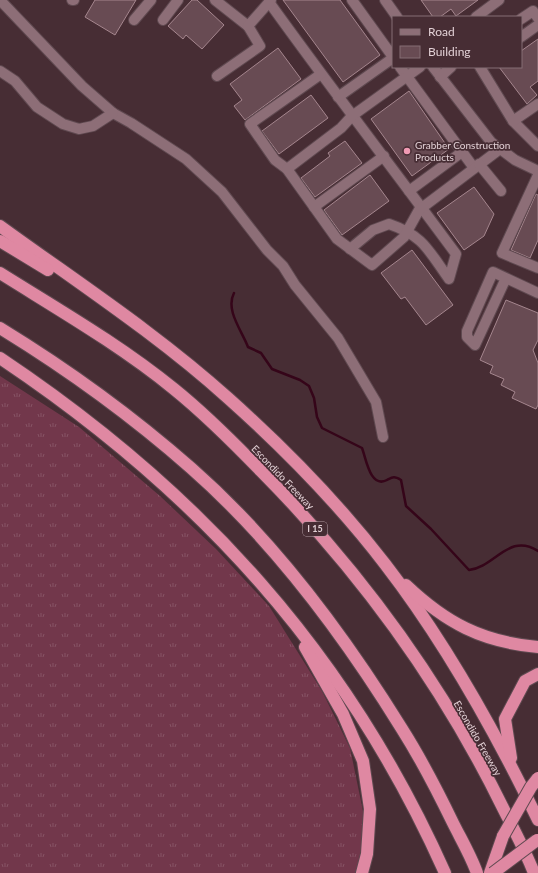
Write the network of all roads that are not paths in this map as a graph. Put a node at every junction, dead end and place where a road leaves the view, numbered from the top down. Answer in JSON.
{"nodes":[{"id":1,"x":0,"y":0,"type":"edge"},
{"id":2,"x":151,"y":0,"type":"edge"},
{"id":3,"x":178,"y":0,"type":"edge"},
{"id":4,"x":214,"y":0,"type":"edge"},
{"id":5,"x":352,"y":0,"type":"edge"},
{"id":6,"x":385,"y":0,"type":"edge"},
{"id":7,"x":499,"y":0,"type":"edge"},
{"id":8,"x":270,"y":1,"type":"edge"},
{"id":9,"x":396,"y":16,"type":"edge"},
{"id":10,"x":477,"y":16,"type":"edge"},
{"id":11,"x":522,"y":18,"type":"edge"},
{"id":12,"x":538,"y":18,"type":"edge"},
{"id":13,"x":134,"y":20,"type":"dead end"},
{"id":14,"x":163,"y":20,"type":"dead end"},
{"id":15,"x":538,"y":24,"type":"edge"},
{"id":16,"x":248,"y":26,"type":"junction"},
{"id":17,"x":522,"y":36,"type":"edge"},
{"id":18,"x":392,"y":56,"type":"edge"},
{"id":19,"x":392,"y":58,"type":"edge"},
{"id":20,"x":401,"y":68,"type":"edge"},
{"id":21,"x":419,"y":68,"type":"edge"},
{"id":22,"x":434,"y":68,"type":"edge"},
{"id":23,"x":450,"y":68,"type":"edge"},
{"id":24,"x":481,"y":68,"type":"edge"},
{"id":25,"x":0,"y":71,"type":"edge"},
{"id":26,"x":321,"y":74,"type":"junction"},
{"id":27,"x":217,"y":76,"type":"dead end"},
{"id":28,"x":407,"y":76,"type":"junction"},
{"id":29,"x":440,"y":77,"type":"junction"},
{"id":30,"x":338,"y":97,"type":"junction"},
{"id":31,"x":538,"y":104,"type":"edge"},
{"id":32,"x":113,"y":113,"type":"junction"},
{"id":33,"x":352,"y":116,"type":"junction"},
{"id":34,"x":514,"y":121,"type":"junction"},
{"id":35,"x":538,"y":146,"type":"edge"},
{"id":36,"x":500,"y":148,"type":"junction"},
{"id":37,"x":462,"y":152,"type":"junction"},
{"id":38,"x":384,"y":156,"type":"junction"},
{"id":39,"x":476,"y":166,"type":"junction"},
{"id":40,"x":287,"y":169,"type":"junction"},
{"id":41,"x":538,"y":172,"type":"edge"},
{"id":42,"x":538,"y":175,"type":"edge"},
{"id":43,"x":409,"y":191,"type":"junction"},
{"id":44,"x":501,"y":191,"type":"dead end"},
{"id":45,"x":314,"y":207,"type":"junction"},
{"id":46,"x":422,"y":208,"type":"junction"},
{"id":47,"x":0,"y":226,"type":"edge"},
{"id":48,"x":408,"y":231,"type":"junction"},
{"id":49,"x":0,"y":242,"type":"edge"},
{"id":50,"x":350,"y":249,"type":"junction"},
{"id":51,"x":538,"y":268,"type":"edge"},
{"id":52,"x":0,"y":272,"type":"edge"},
{"id":53,"x":506,"y":278,"type":"junction"},
{"id":54,"x":538,"y":293,"type":"edge"},
{"id":55,"x":0,"y":328,"type":"edge"},
{"id":56,"x":149,"y":333,"type":"junction"},
{"id":57,"x":2,"y":361,"type":"edge"},
{"id":58,"x":383,"y":437,"type":"dead end"},
{"id":59,"x":385,"y":564,"type":"junction"},
{"id":60,"x":272,"y":595,"type":"junction"},
{"id":61,"x":538,"y":647,"type":"edge"},
{"id":62,"x":538,"y":674,"type":"edge"},
{"id":63,"x":512,"y":767,"type":"junction"},
{"id":64,"x":538,"y":778,"type":"edge"},
{"id":65,"x":538,"y":820,"type":"edge"},
{"id":66,"x":538,"y":839,"type":"edge"},
{"id":67,"x":362,"y":873,"type":"edge"},
{"id":68,"x":445,"y":873,"type":"edge"},
{"id":69,"x":477,"y":873,"type":"edge"},
{"id":70,"x":490,"y":873,"type":"edge"},
{"id":71,"x":494,"y":873,"type":"edge"},
{"id":72,"x":534,"y":873,"type":"edge"}],
"edges":[{"from":1,"to":32,"type":"street"},
{"from":2,"to":13,"type":"street"},
{"from":3,"to":14,"type":"street"},
{"from":4,"to":16,"type":"street"},
{"from":5,"to":18,"type":"street"},
{"from":6,"to":9,"type":"street"},
{"from":7,"to":10,"type":"street"},
{"from":8,"to":16,"type":"street"},
{"from":8,"to":26,"type":"street"},
{"from":11,"to":12,"type":"street"},
{"from":15,"to":17,"type":"street"},
{"from":16,"to":27,"type":"street"},
{"from":19,"to":30,"type":"street"},
{"from":20,"to":28,"type":"street"},
{"from":21,"to":28,"type":"street"},
{"from":22,"to":29,"type":"street"},
{"from":23,"to":29,"type":"street"},
{"from":24,"to":34,"type":"street"},
{"from":25,"to":32,"type":"street"},
{"from":26,"to":30,"type":"street"},
{"from":26,"to":40,"type":"street"},
{"from":28,"to":33,"type":"street"},
{"from":28,"to":37,"type":"street"},
{"from":29,"to":36,"type":"street"},
{"from":30,"to":33,"type":"street"},
{"from":31,"to":34,"type":"street"},
{"from":32,"to":58,"type":"street"},
{"from":33,"to":38,"type":"street"},
{"from":33,"to":40,"type":"street"},
{"from":34,"to":35,"type":"street"},
{"from":36,"to":39,"type":"street"},
{"from":36,"to":41,"type":"street"},
{"from":37,"to":39,"type":"street"},
{"from":37,"to":43,"type":"street"},
{"from":38,"to":43,"type":"street"},
{"from":38,"to":45,"type":"street"},
{"from":39,"to":44,"type":"street"},
{"from":39,"to":46,"type":"street"},
{"from":40,"to":45,"type":"street"},
{"from":42,"to":51,"type":"street"},
{"from":43,"to":46,"type":"street"},
{"from":45,"to":50,"type":"street"},
{"from":46,"to":48,"type":"street"},
{"from":46,"to":48,"type":"street"},
{"from":47,"to":56,"type":"highway"},
{"from":48,"to":50,"type":"street"},
{"from":48,"to":50,"type":"street"},
{"from":49,"to":56,"type":"highway"},
{"from":52,"to":72,"type":"highway","name":"Escondido Freeway","number":"I 15"},
{"from":53,"to":53,"type":"street"},
{"from":53,"to":54,"type":"street"},
{"from":55,"to":69,"type":"highway"},
{"from":56,"to":59,"type":"highway"},
{"from":57,"to":60,"type":"highway"},
{"from":59,"to":61,"type":"highway"},
{"from":59,"to":63,"type":"highway"},
{"from":60,"to":67,"type":"highway"},
{"from":60,"to":68,"type":"highway"},
{"from":62,"to":63,"type":"highway"},
{"from":63,"to":65,"type":"highway"},
{"from":64,"to":70,"type":"highway","bridge":true},
{"from":66,"to":71,"type":"highway","bridge":true}]}
